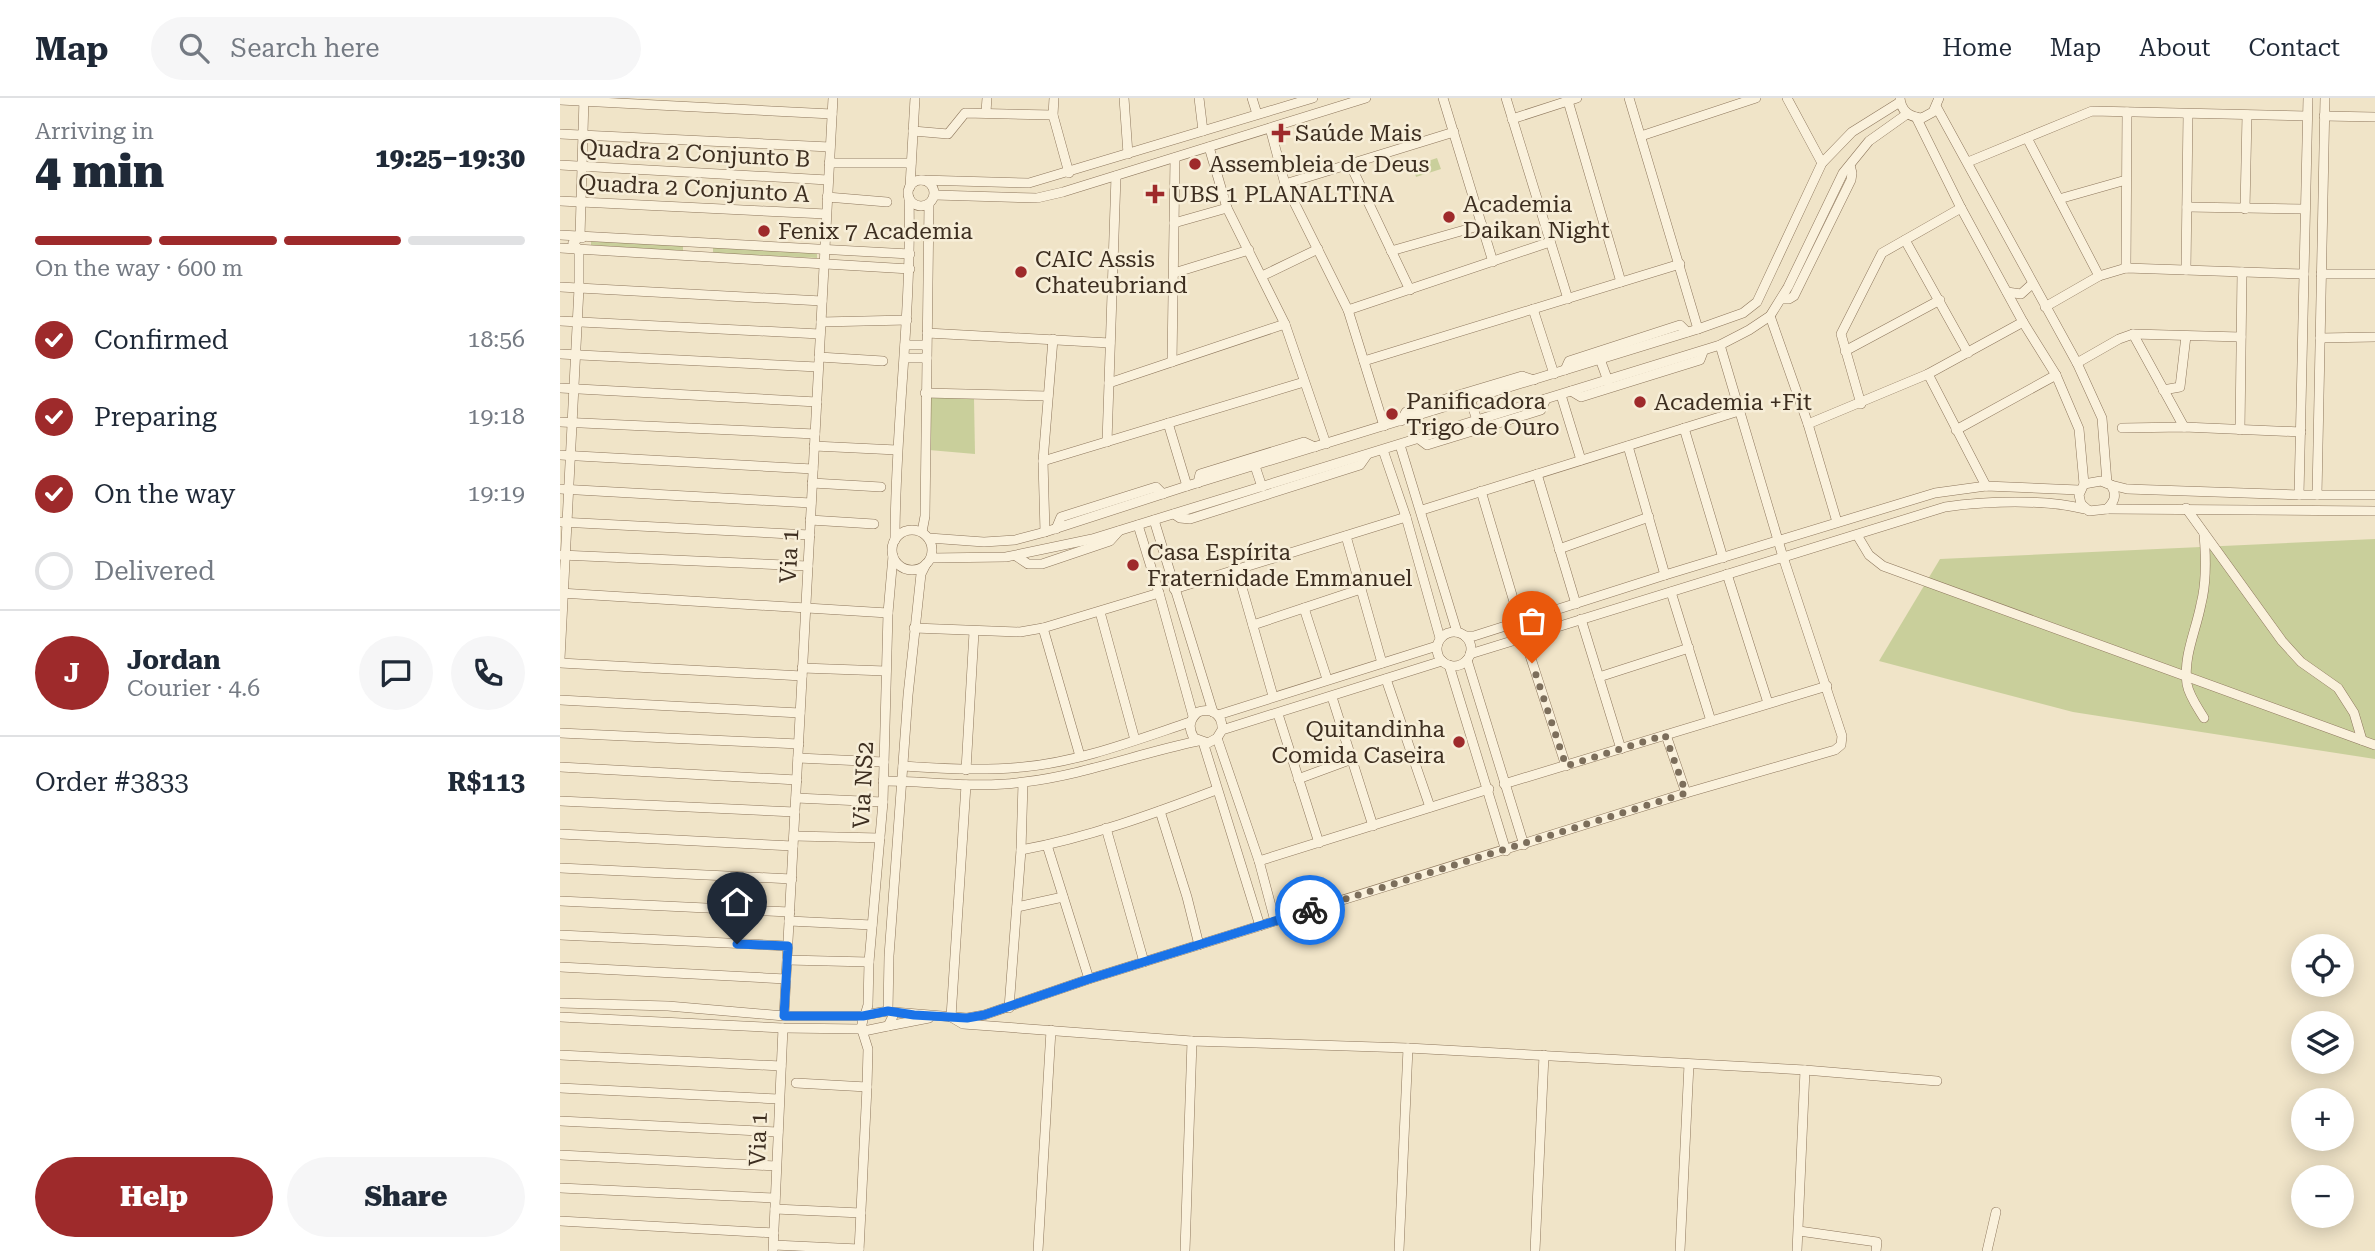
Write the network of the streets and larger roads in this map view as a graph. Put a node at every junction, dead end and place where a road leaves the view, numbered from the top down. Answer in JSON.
{"nodes":[{"id":1,"x":833,"y":98,"type":"edge"},
{"id":2,"x":915,"y":98,"type":"edge"},
{"id":3,"x":987,"y":98,"type":"edge"},
{"id":4,"x":1054,"y":98,"type":"edge"},
{"id":5,"x":1124,"y":98,"type":"edge"},
{"id":6,"x":1199,"y":98,"type":"edge"},
{"id":7,"x":1252,"y":98,"type":"edge"},
{"id":8,"x":1313,"y":98,"type":"edge"},
{"id":9,"x":1366,"y":98,"type":"edge"},
{"id":10,"x":1443,"y":98,"type":"edge"},
{"id":11,"x":1506,"y":98,"type":"edge"},
{"id":12,"x":1629,"y":98,"type":"edge"},
{"id":13,"x":1756,"y":98,"type":"edge"},
{"id":14,"x":1787,"y":98,"type":"edge"},
{"id":15,"x":2308,"y":98,"type":"edge"},
{"id":16,"x":2325,"y":98,"type":"edge"},
{"id":17,"x":1573,"y":99,"type":"edge"},
{"id":18,"x":560,"y":100,"type":"edge"},
{"id":19,"x":584,"y":100,"type":"edge"},
{"id":20,"x":1354,"y":100,"type":"edge"},
{"id":21,"x":1900,"y":100,"type":"edge"},
{"id":22,"x":1340,"y":102,"type":"edge"},
{"id":23,"x":1938,"y":103,"type":"edge"},
{"id":24,"x":2127,"y":112,"type":"junction"},
{"id":25,"x":986,"y":113,"type":"junction"},
{"id":26,"x":832,"y":114,"type":"junction"},
{"id":27,"x":1257,"y":114,"type":"junction"},
{"id":28,"x":2188,"y":114,"type":"junction"},
{"id":29,"x":2247,"y":115,"type":"junction"},
{"id":30,"x":1054,"y":116,"type":"junction"},
{"id":31,"x":1911,"y":116,"type":"junction"},
{"id":32,"x":2307,"y":116,"type":"junction"},
{"id":33,"x":2324,"y":116,"type":"junction"},
{"id":34,"x":2375,"y":117,"type":"edge"},
{"id":35,"x":1512,"y":119,"type":"junction"},
{"id":36,"x":1270,"y":128,"type":"junction"},
{"id":37,"x":913,"y":131,"type":"junction"},
{"id":38,"x":1203,"y":131,"type":"junction"},
{"id":39,"x":1454,"y":132,"type":"junction"},
{"id":40,"x":560,"y":134,"type":"edge"},
{"id":41,"x":583,"y":135,"type":"junction"},
{"id":42,"x":1191,"y":135,"type":"junction"},
{"id":43,"x":1641,"y":136,"type":"junction"},
{"id":44,"x":2027,"y":138,"type":"junction"},
{"id":45,"x":1179,"y":139,"type":"junction"},
{"id":46,"x":830,"y":147,"type":"junction"},
{"id":47,"x":1209,"y":147,"type":"junction"},
{"id":48,"x":1196,"y":151,"type":"junction"},
{"id":49,"x":1128,"y":154,"type":"junction"},
{"id":50,"x":1179,"y":157,"type":"junction"},
{"id":51,"x":1968,"y":162,"type":"junction"},
{"id":52,"x":829,"y":163,"type":"junction"},
{"id":53,"x":911,"y":163,"type":"junction"},
{"id":54,"x":1822,"y":163,"type":"junction"},
{"id":55,"x":1350,"y":164,"type":"junction"},
{"id":56,"x":560,"y":165,"type":"edge"},
{"id":57,"x":582,"y":166,"type":"junction"},
{"id":58,"x":1069,"y":173,"type":"junction"},
{"id":59,"x":1116,"y":176,"type":"junction"},
{"id":60,"x":828,"y":180,"type":"junction"},
{"id":61,"x":921,"y":180,"type":"junction"},
{"id":62,"x":2126,"y":180,"type":"junction"},
{"id":63,"x":1284,"y":184,"type":"junction"},
{"id":64,"x":910,"y":187,"type":"junction"},
{"id":65,"x":935,"y":195,"type":"junction"},
{"id":66,"x":827,"y":197,"type":"junction"},
{"id":67,"x":909,"y":198,"type":"junction"},
{"id":68,"x":2059,"y":199,"type":"junction"},
{"id":69,"x":560,"y":201,"type":"edge"},
{"id":70,"x":581,"y":202,"type":"junction"},
{"id":71,"x":887,"y":202,"type":"dead end"},
{"id":72,"x":929,"y":204,"type":"junction"},
{"id":73,"x":2187,"y":207,"type":"junction"},
{"id":74,"x":1227,"y":208,"type":"junction"},
{"id":75,"x":1961,"y":208,"type":"junction"},
{"id":76,"x":2245,"y":209,"type":"junction"},
{"id":77,"x":2305,"y":209,"type":"junction"},
{"id":78,"x":827,"y":214,"type":"junction"},
{"id":79,"x":1174,"y":223,"type":"junction"},
{"id":80,"x":1482,"y":225,"type":"junction"},
{"id":81,"x":560,"y":235,"type":"edge"},
{"id":82,"x":580,"y":236,"type":"junction"},
{"id":83,"x":1905,"y":240,"type":"junction"},
{"id":84,"x":1550,"y":242,"type":"junction"},
{"id":85,"x":687,"y":243,"type":"junction"},
{"id":86,"x":709,"y":245,"type":"junction"},
{"id":87,"x":560,"y":248,"type":"edge"},
{"id":88,"x":1318,"y":249,"type":"junction"},
{"id":89,"x":579,"y":250,"type":"junction"},
{"id":90,"x":1249,"y":250,"type":"junction"},
{"id":91,"x":825,"y":251,"type":"junction"},
{"id":92,"x":1391,"y":251,"type":"junction"},
{"id":93,"x":890,"y":253,"type":"junction"},
{"id":94,"x":910,"y":254,"type":"junction"},
{"id":95,"x":688,"y":255,"type":"junction"},
{"id":96,"x":707,"y":256,"type":"junction"},
{"id":97,"x":1493,"y":262,"type":"junction"},
{"id":98,"x":824,"y":264,"type":"junction"},
{"id":99,"x":1680,"y":264,"type":"junction"},
{"id":100,"x":890,"y":268,"type":"junction"},
{"id":101,"x":2126,"y":268,"type":"junction"},
{"id":102,"x":910,"y":269,"type":"junction"},
{"id":103,"x":2186,"y":270,"type":"junction"},
{"id":104,"x":2242,"y":272,"type":"junction"},
{"id":105,"x":1174,"y":273,"type":"junction"},
{"id":106,"x":2304,"y":274,"type":"junction"},
{"id":107,"x":2321,"y":274,"type":"junction"},
{"id":108,"x":2375,"y":274,"type":"edge"},
{"id":109,"x":1262,"y":276,"type":"junction"},
{"id":110,"x":2099,"y":276,"type":"junction"},
{"id":111,"x":1621,"y":282,"type":"junction"},
{"id":112,"x":2032,"y":284,"type":"junction"},
{"id":113,"x":560,"y":287,"type":"edge"},
{"id":114,"x":579,"y":288,"type":"junction"},
{"id":115,"x":1410,"y":290,"type":"junction"},
{"id":116,"x":2007,"y":292,"type":"junction"},
{"id":117,"x":1568,"y":299,"type":"junction"},
{"id":118,"x":1940,"y":300,"type":"junction"},
{"id":119,"x":822,"y":301,"type":"junction"},
{"id":120,"x":2045,"y":307,"type":"junction"},
{"id":121,"x":1348,"y":310,"type":"junction"},
{"id":122,"x":1532,"y":310,"type":"junction"},
{"id":123,"x":1770,"y":316,"type":"junction"},
{"id":124,"x":560,"y":320,"type":"edge"},
{"id":125,"x":907,"y":320,"type":"junction"},
{"id":126,"x":577,"y":321,"type":"junction"},
{"id":127,"x":821,"y":322,"type":"junction"},
{"id":128,"x":2023,"y":322,"type":"junction"},
{"id":129,"x":1285,"y":324,"type":"junction"},
{"id":130,"x":1698,"y":329,"type":"junction"},
{"id":131,"x":927,"y":332,"type":"junction"},
{"id":132,"x":1688,"y":332,"type":"junction"},
{"id":133,"x":820,"y":334,"type":"junction"},
{"id":134,"x":2133,"y":334,"type":"junction"},
{"id":135,"x":2186,"y":336,"type":"junction"},
{"id":136,"x":2241,"y":337,"type":"junction"},
{"id":137,"x":2375,"y":337,"type":"edge"},
{"id":138,"x":2320,"y":338,"type":"junction"},
{"id":139,"x":1053,"y":339,"type":"junction"},
{"id":140,"x":1110,"y":343,"type":"junction"},
{"id":141,"x":905,"y":345,"type":"junction"},
{"id":142,"x":926,"y":345,"type":"junction"},
{"id":143,"x":1720,"y":345,"type":"junction"},
{"id":144,"x":1845,"y":351,"type":"junction"},
{"id":145,"x":1703,"y":352,"type":"junction"},
{"id":146,"x":1968,"y":353,"type":"junction"},
{"id":147,"x":560,"y":354,"type":"edge"},
{"id":148,"x":575,"y":355,"type":"junction"},
{"id":149,"x":905,"y":358,"type":"junction"},
{"id":150,"x":927,"y":358,"type":"junction"},
{"id":151,"x":1600,"y":359,"type":"junction"},
{"id":152,"x":883,"y":361,"type":"dead end"},
{"id":153,"x":1364,"y":361,"type":"junction"},
{"id":154,"x":819,"y":362,"type":"junction"},
{"id":155,"x":1172,"y":362,"type":"junction"},
{"id":156,"x":2077,"y":363,"type":"junction"},
{"id":157,"x":1565,"y":370,"type":"junction"},
{"id":158,"x":1554,"y":374,"type":"junction"},
{"id":159,"x":1928,"y":374,"type":"junction"},
{"id":160,"x":2056,"y":375,"type":"junction"},
{"id":161,"x":1534,"y":380,"type":"junction"},
{"id":162,"x":1608,"y":380,"type":"junction"},
{"id":163,"x":1304,"y":382,"type":"junction"},
{"id":164,"x":1109,"y":383,"type":"junction"},
{"id":165,"x":560,"y":388,"type":"edge"},
{"id":166,"x":574,"y":388,"type":"junction"},
{"id":167,"x":2163,"y":390,"type":"junction"},
{"id":168,"x":1571,"y":391,"type":"junction"},
{"id":169,"x":925,"y":393,"type":"junction"},
{"id":170,"x":1560,"y":395,"type":"junction"},
{"id":171,"x":1048,"y":396,"type":"junction"},
{"id":172,"x":1546,"y":399,"type":"junction"},
{"id":173,"x":1470,"y":400,"type":"junction"},
{"id":174,"x":817,"y":402,"type":"junction"},
{"id":175,"x":1860,"y":404,"type":"junction"},
{"id":176,"x":1739,"y":411,"type":"junction"},
{"id":177,"x":1477,"y":420,"type":"junction"},
{"id":178,"x":1401,"y":421,"type":"junction"},
{"id":179,"x":560,"y":422,"type":"edge"},
{"id":180,"x":572,"y":423,"type":"junction"},
{"id":181,"x":1168,"y":423,"type":"junction"},
{"id":182,"x":1808,"y":424,"type":"junction"},
{"id":183,"x":1384,"y":426,"type":"junction"},
{"id":184,"x":2184,"y":427,"type":"junction"},
{"id":185,"x":1685,"y":428,"type":"junction"},
{"id":186,"x":2122,"y":428,"type":"dead end"},
{"id":187,"x":1956,"y":430,"type":"junction"},
{"id":188,"x":2241,"y":430,"type":"junction"},
{"id":189,"x":2301,"y":432,"type":"junction"},
{"id":190,"x":815,"y":434,"type":"junction"},
{"id":191,"x":1419,"y":439,"type":"junction"},
{"id":192,"x":1107,"y":442,"type":"junction"},
{"id":193,"x":1326,"y":444,"type":"junction"},
{"id":194,"x":1400,"y":444,"type":"junction"},
{"id":195,"x":814,"y":446,"type":"junction"},
{"id":196,"x":1628,"y":446,"type":"junction"},
{"id":197,"x":1315,"y":447,"type":"junction"},
{"id":198,"x":897,"y":450,"type":"junction"},
{"id":199,"x":1383,"y":450,"type":"junction"},
{"id":200,"x":560,"y":455,"type":"edge"},
{"id":201,"x":571,"y":455,"type":"junction"},
{"id":202,"x":1367,"y":455,"type":"junction"},
{"id":203,"x":1581,"y":460,"type":"junction"},
{"id":204,"x":1043,"y":461,"type":"junction"},
{"id":205,"x":1255,"y":466,"type":"junction"},
{"id":206,"x":813,"y":468,"type":"junction"},
{"id":207,"x":1537,"y":474,"type":"junction"},
{"id":208,"x":812,"y":483,"type":"junction"},
{"id":209,"x":1198,"y":483,"type":"junction"},
{"id":210,"x":2109,"y":484,"type":"junction"},
{"id":211,"x":1187,"y":486,"type":"junction"},
{"id":212,"x":1986,"y":486,"type":"junction"},
{"id":213,"x":881,"y":487,"type":"dead end"},
{"id":214,"x":1262,"y":487,"type":"junction"},
{"id":215,"x":2082,"y":487,"type":"junction"},
{"id":216,"x":565,"y":489,"type":"edge"},
{"id":217,"x":1481,"y":491,"type":"junction"},
{"id":218,"x":2299,"y":495,"type":"junction"},
{"id":219,"x":2317,"y":495,"type":"junction"},
{"id":220,"x":2375,"y":495,"type":"edge"},
{"id":221,"x":811,"y":503,"type":"junction"},
{"id":222,"x":2186,"y":508,"type":"junction"},
{"id":223,"x":2084,"y":509,"type":"junction"},
{"id":224,"x":2107,"y":509,"type":"junction"},
{"id":225,"x":1422,"y":510,"type":"junction"},
{"id":226,"x":2375,"y":511,"type":"edge"},
{"id":227,"x":1174,"y":514,"type":"junction"},
{"id":228,"x":1406,"y":517,"type":"junction"},
{"id":229,"x":1649,"y":517,"type":"junction"},
{"id":230,"x":810,"y":520,"type":"junction"},
{"id":231,"x":1153,"y":520,"type":"junction"},
{"id":232,"x":564,"y":522,"type":"edge"},
{"id":233,"x":1837,"y":522,"type":"junction"},
{"id":234,"x":874,"y":524,"type":"dead end"},
{"id":235,"x":1138,"y":525,"type":"junction"},
{"id":236,"x":1045,"y":532,"type":"junction"},
{"id":237,"x":2204,"y":532,"type":"junction"},
{"id":238,"x":810,"y":535,"type":"junction"},
{"id":239,"x":926,"y":535,"type":"junction"},
{"id":240,"x":1346,"y":536,"type":"junction"},
{"id":241,"x":1857,"y":536,"type":"junction"},
{"id":242,"x":895,"y":540,"type":"junction"},
{"id":243,"x":1779,"y":541,"type":"junction"},
{"id":244,"x":1559,"y":549,"type":"junction"},
{"id":245,"x":563,"y":555,"type":"edge"},
{"id":246,"x":893,"y":556,"type":"junction"},
{"id":247,"x":1783,"y":557,"type":"junction"},
{"id":248,"x":1723,"y":558,"type":"junction"},
{"id":249,"x":929,"y":561,"type":"junction"},
{"id":250,"x":808,"y":566,"type":"junction"},
{"id":251,"x":1237,"y":570,"type":"junction"},
{"id":252,"x":1727,"y":574,"type":"junction"},
{"id":253,"x":1665,"y":575,"type":"junction"},
{"id":254,"x":1174,"y":589,"type":"junction"},
{"id":255,"x":1361,"y":589,"type":"junction"},
{"id":256,"x":1671,"y":592,"type":"junction"},
{"id":257,"x":562,"y":593,"type":"edge"},
{"id":258,"x":1159,"y":593,"type":"junction"},
{"id":259,"x":1576,"y":604,"type":"junction"},
{"id":260,"x":806,"y":607,"type":"junction"},
{"id":261,"x":1304,"y":608,"type":"junction"},
{"id":262,"x":1100,"y":612,"type":"junction"},
{"id":263,"x":888,"y":613,"type":"junction"},
{"id":264,"x":1581,"y":619,"type":"junction"},
{"id":265,"x":1520,"y":622,"type":"junction"},
{"id":266,"x":1253,"y":625,"type":"junction"},
{"id":267,"x":914,"y":628,"type":"junction"},
{"id":268,"x":1043,"y":628,"type":"junction"},
{"id":269,"x":974,"y":632,"type":"junction"},
{"id":270,"x":1461,"y":634,"type":"junction"},
{"id":271,"x":1524,"y":637,"type":"junction"},
{"id":272,"x":1439,"y":642,"type":"junction"},
{"id":273,"x":1689,"y":648,"type":"junction"},
{"id":274,"x":1468,"y":657,"type":"junction"},
{"id":275,"x":560,"y":661,"type":"edge"},
{"id":276,"x":1382,"y":663,"type":"junction"},
{"id":277,"x":1445,"y":663,"type":"junction"},
{"id":278,"x":886,"y":671,"type":"junction"},
{"id":279,"x":802,"y":672,"type":"junction"},
{"id":280,"x":1599,"y":677,"type":"junction"},
{"id":281,"x":2186,"y":677,"type":"junction"},
{"id":282,"x":1386,"y":679,"type":"junction"},
{"id":283,"x":1327,"y":680,"type":"junction"},
{"id":284,"x":1827,"y":686,"type":"junction"},
{"id":285,"x":1273,"y":696,"type":"junction"},
{"id":286,"x":1332,"y":696,"type":"junction"},
{"id":287,"x":560,"y":701,"type":"edge"},
{"id":288,"x":1768,"y":703,"type":"junction"},
{"id":289,"x":800,"y":713,"type":"junction"},
{"id":290,"x":1215,"y":714,"type":"junction"},
{"id":291,"x":1278,"y":714,"type":"junction"},
{"id":292,"x":2204,"y":718,"type":"dead end"},
{"id":293,"x":1192,"y":719,"type":"junction"},
{"id":294,"x":1711,"y":721,"type":"junction"},
{"id":295,"x":560,"y":733,"type":"edge"},
{"id":296,"x":1219,"y":734,"type":"junction"},
{"id":297,"x":1665,"y":735,"type":"junction"},
{"id":298,"x":1136,"y":740,"type":"junction"},
{"id":299,"x":2362,"y":740,"type":"junction"},
{"id":300,"x":1201,"y":742,"type":"junction"},
{"id":301,"x":799,"y":744,"type":"junction"},
{"id":302,"x":2375,"y":745,"type":"edge"},
{"id":303,"x":1621,"y":749,"type":"junction"},
{"id":304,"x":1080,"y":756,"type":"junction"},
{"id":305,"x":798,"y":758,"type":"junction"},
{"id":306,"x":1352,"y":759,"type":"junction"},
{"id":307,"x":884,"y":762,"type":"junction"},
{"id":308,"x":903,"y":766,"type":"junction"},
{"id":309,"x":1566,"y":766,"type":"junction"},
{"id":310,"x":560,"y":767,"type":"edge"},
{"id":311,"x":966,"y":770,"type":"junction"},
{"id":312,"x":1298,"y":779,"type":"junction"},
{"id":313,"x":797,"y":780,"type":"junction"},
{"id":314,"x":883,"y":781,"type":"junction"},
{"id":315,"x":902,"y":781,"type":"junction"},
{"id":316,"x":1023,"y":783,"type":"junction"},
{"id":317,"x":1504,"y":784,"type":"junction"},
{"id":318,"x":965,"y":785,"type":"junction"},
{"id":319,"x":1489,"y":789,"type":"junction"},
{"id":320,"x":1216,"y":790,"type":"junction"},
{"id":321,"x":1686,"y":793,"type":"junction"},
{"id":322,"x":796,"y":798,"type":"junction"},
{"id":323,"x":560,"y":801,"type":"edge"},
{"id":324,"x":883,"y":802,"type":"junction"},
{"id":325,"x":1430,"y":807,"type":"junction"},
{"id":326,"x":1160,"y":811,"type":"junction"},
{"id":327,"x":795,"y":813,"type":"junction"},
{"id":328,"x":1373,"y":826,"type":"junction"},
{"id":329,"x":1106,"y":828,"type":"junction"},
{"id":330,"x":560,"y":834,"type":"edge"},
{"id":331,"x":880,"y":838,"type":"junction"},
{"id":332,"x":794,"y":841,"type":"junction"},
{"id":333,"x":1319,"y":843,"type":"junction"},
{"id":334,"x":1047,"y":845,"type":"junction"},
{"id":335,"x":1524,"y":845,"type":"junction"},
{"id":336,"x":1021,"y":850,"type":"junction"},
{"id":337,"x":1506,"y":851,"type":"junction"},
{"id":338,"x":1259,"y":862,"type":"junction"},
{"id":339,"x":560,"y":868,"type":"edge"},
{"id":340,"x":792,"y":879,"type":"junction"},
{"id":341,"x":1063,"y":897,"type":"junction"},
{"id":342,"x":560,"y":901,"type":"edge"},
{"id":343,"x":1017,"y":907,"type":"junction"},
{"id":344,"x":790,"y":917,"type":"junction"},
{"id":345,"x":1275,"y":921,"type":"junction"},
{"id":346,"x":872,"y":925,"type":"junction"},
{"id":347,"x":1260,"y":926,"type":"junction"},
{"id":348,"x":560,"y":935,"type":"edge"},
{"id":349,"x":1199,"y":945,"type":"junction"},
{"id":350,"x":788,"y":946,"type":"junction"},
{"id":351,"x":787,"y":960,"type":"junction"},
{"id":352,"x":1144,"y":961,"type":"junction"},
{"id":353,"x":869,"y":962,"type":"junction"},
{"id":354,"x":560,"y":967,"type":"edge"},
{"id":355,"x":786,"y":979,"type":"junction"},
{"id":356,"x":1089,"y":979,"type":"junction"},
{"id":357,"x":560,"y":1003,"type":"edge"},
{"id":358,"x":643,"y":1005,"type":"junction"},
{"id":359,"x":668,"y":1006,"type":"junction"},
{"id":360,"x":1009,"y":1007,"type":"junction"},
{"id":361,"x":890,"y":1012,"type":"junction"},
{"id":362,"x":784,"y":1016,"type":"junction"},
{"id":363,"x":864,"y":1016,"type":"junction"},
{"id":364,"x":938,"y":1016,"type":"junction"},
{"id":365,"x":560,"y":1017,"type":"edge"},
{"id":366,"x":951,"y":1017,"type":"junction"},
{"id":367,"x":640,"y":1020,"type":"junction"},
{"id":368,"x":664,"y":1022,"type":"junction"},
{"id":369,"x":888,"y":1026,"type":"junction"},
{"id":370,"x":783,"y":1028,"type":"junction"},
{"id":371,"x":875,"y":1029,"type":"junction"},
{"id":372,"x":862,"y":1030,"type":"junction"},
{"id":373,"x":1051,"y":1030,"type":"junction"},
{"id":374,"x":1192,"y":1041,"type":"junction"},
{"id":375,"x":1408,"y":1048,"type":"junction"},
{"id":376,"x":867,"y":1049,"type":"junction"},
{"id":377,"x":560,"y":1055,"type":"edge"},
{"id":378,"x":1544,"y":1055,"type":"junction"},
{"id":379,"x":1689,"y":1064,"type":"junction"},
{"id":380,"x":781,"y":1066,"type":"junction"},
{"id":381,"x":1805,"y":1070,"type":"junction"},
{"id":382,"x":1937,"y":1081,"type":"dead end"},
{"id":383,"x":796,"y":1083,"type":"dead end"},
{"id":384,"x":867,"y":1087,"type":"junction"},
{"id":385,"x":560,"y":1088,"type":"edge"},
{"id":386,"x":779,"y":1098,"type":"junction"},
{"id":387,"x":560,"y":1121,"type":"edge"},
{"id":388,"x":778,"y":1132,"type":"junction"},
{"id":389,"x":560,"y":1155,"type":"edge"},
{"id":390,"x":776,"y":1166,"type":"junction"},
{"id":391,"x":560,"y":1188,"type":"edge"},
{"id":392,"x":775,"y":1204,"type":"junction"},
{"id":393,"x":1996,"y":1212,"type":"dead end"},
{"id":394,"x":861,"y":1213,"type":"junction"},
{"id":395,"x":560,"y":1221,"type":"edge"},
{"id":396,"x":1799,"y":1231,"type":"junction"},
{"id":397,"x":774,"y":1233,"type":"junction"},
{"id":398,"x":774,"y":1248,"type":"edge"},
{"id":399,"x":859,"y":1250,"type":"edge"},
{"id":400,"x":1038,"y":1251,"type":"edge"},
{"id":401,"x":1185,"y":1251,"type":"edge"},
{"id":402,"x":1398,"y":1251,"type":"edge"},
{"id":403,"x":1535,"y":1251,"type":"edge"},
{"id":404,"x":1680,"y":1251,"type":"edge"},
{"id":405,"x":1797,"y":1251,"type":"edge"},
{"id":406,"x":1877,"y":1251,"type":"edge"},
{"id":407,"x":1987,"y":1251,"type":"edge"}],
"edges":[{"from":1,"to":26,"type":"street","name":"Via 1"},
{"from":2,"to":37,"type":"street"},
{"from":3,"to":25,"type":"street"},
{"from":4,"to":30,"type":"street"},
{"from":5,"to":49,"type":"street"},
{"from":6,"to":38,"type":"street"},
{"from":7,"to":27,"type":"street"},
{"from":8,"to":27,"type":"street"},
{"from":9,"to":20,"type":"street"},
{"from":10,"to":39,"type":"street"},
{"from":11,"to":35,"type":"street"},
{"from":12,"to":43,"type":"street"},
{"from":13,"to":43,"type":"street"},
{"from":14,"to":54,"type":"street"},
{"from":15,"to":32,"type":"street"},
{"from":16,"to":33,"type":"street"},
{"from":17,"to":35,"type":"street"},
{"from":17,"to":111,"type":"street"},
{"from":18,"to":19,"type":"street"},
{"from":19,"to":26,"type":"street"},
{"from":19,"to":41,"type":"street"},
{"from":20,"to":22,"type":"street"},
{"from":21,"to":31,"type":"street"},
{"from":21,"to":54,"type":"street"},
{"from":22,"to":36,"type":"street"},
{"from":23,"to":31,"type":"street"},
{"from":23,"to":51,"type":"street"},
{"from":24,"to":28,"type":"street"},
{"from":24,"to":44,"type":"street"},
{"from":24,"to":62,"type":"street"},
{"from":25,"to":30,"type":"street"},
{"from":25,"to":37,"type":"street"},
{"from":26,"to":46,"type":"street","name":"Via 1"},
{"from":27,"to":38,"type":"street"},
{"from":28,"to":29,"type":"street"},
{"from":28,"to":73,"type":"street"},
{"from":29,"to":32,"type":"street"},
{"from":29,"to":76,"type":"street"},
{"from":30,"to":58,"type":"street"},
{"from":31,"to":75,"type":"street"},
{"from":31,"to":123,"type":"street"},
{"from":32,"to":77,"type":"street"},
{"from":33,"to":34,"type":"street"},
{"from":33,"to":107,"type":"street"},
{"from":35,"to":84,"type":"street"},
{"from":36,"to":47,"type":"street"},
{"from":36,"to":63,"type":"street"},
{"from":37,"to":53,"type":"street"},
{"from":38,"to":42,"type":"street"},
{"from":39,"to":55,"type":"street"},
{"from":39,"to":80,"type":"street"},
{"from":40,"to":41,"type":"street"},
{"from":41,"to":46,"type":"street"},
{"from":41,"to":57,"type":"street"},
{"from":42,"to":45,"type":"street"},
{"from":42,"to":48,"type":"street"},
{"from":43,"to":99,"type":"street"},
{"from":44,"to":51,"type":"street"},
{"from":44,"to":68,"type":"street"},
{"from":45,"to":49,"type":"street"},
{"from":45,"to":50,"type":"street"},
{"from":46,"to":52,"type":"street","name":"Via 1"},
{"from":47,"to":48,"type":"street"},
{"from":47,"to":74,"type":"street"},
{"from":48,"to":50,"type":"street"},
{"from":49,"to":58,"type":"street"},
{"from":50,"to":59,"type":"street"},
{"from":50,"to":79,"type":"street"},
{"from":51,"to":112,"type":"street"},
{"from":52,"to":53,"type":"street"},
{"from":52,"to":60,"type":"street","name":"Via 1"},
{"from":53,"to":64,"type":"street"},
{"from":54,"to":130,"type":"street"},
{"from":55,"to":63,"type":"street"},
{"from":55,"to":92,"type":"street"},
{"from":56,"to":57,"type":"street","name":"Quadra 2 Conjunto B"},
{"from":57,"to":60,"type":"street","name":"Quadra 2 Conjunto B"},
{"from":57,"to":70,"type":"street"},
{"from":58,"to":61,"type":"street"},
{"from":59,"to":65,"type":"street"},
{"from":59,"to":140,"type":"street"},
{"from":60,"to":66,"type":"street","name":"Via 1"},
{"from":61,"to":64,"type":"street"},
{"from":61,"to":65,"type":"street"},
{"from":62,"to":68,"type":"street"},
{"from":62,"to":101,"type":"street"},
{"from":63,"to":88,"type":"street"},
{"from":64,"to":67,"type":"street"},
{"from":65,"to":72,"type":"street"},
{"from":66,"to":71,"type":"street"},
{"from":66,"to":78,"type":"street","name":"Via 1"},
{"from":67,"to":72,"type":"street"},
{"from":67,"to":94,"type":"street"},
{"from":68,"to":110,"type":"street"},
{"from":69,"to":70,"type":"street","name":"Quadra 2 Conjunto A"},
{"from":70,"to":78,"type":"street","name":"Quadra 2 Conjunto A"},
{"from":70,"to":82,"type":"street"},
{"from":72,"to":131,"type":"street"},
{"from":73,"to":76,"type":"street"},
{"from":73,"to":103,"type":"street"},
{"from":74,"to":79,"type":"street"},
{"from":74,"to":90,"type":"street"},
{"from":75,"to":83,"type":"street"},
{"from":75,"to":116,"type":"street"},
{"from":76,"to":77,"type":"street"},
{"from":77,"to":106,"type":"street"},
{"from":78,"to":91,"type":"street","name":"Via 1"},
{"from":79,"to":105,"type":"street"},
{"from":80,"to":92,"type":"street"},
{"from":80,"to":97,"type":"street"},
{"from":81,"to":82,"type":"street"},
{"from":82,"to":85,"type":"street"},
{"from":82,"to":89,"type":"street"},
{"from":83,"to":118,"type":"street"},
{"from":83,"to":144,"type":"street"},
{"from":84,"to":97,"type":"street"},
{"from":84,"to":117,"type":"street"},
{"from":85,"to":86,"type":"street"},
{"from":85,"to":95,"type":"street"},
{"from":86,"to":91,"type":"street"},
{"from":86,"to":96,"type":"street"},
{"from":87,"to":89,"type":"street"},
{"from":88,"to":109,"type":"street"},
{"from":88,"to":121,"type":"street"},
{"from":89,"to":95,"type":"street"},
{"from":89,"to":114,"type":"street"},
{"from":90,"to":105,"type":"street"},
{"from":90,"to":109,"type":"street"},
{"from":91,"to":93,"type":"street"},
{"from":91,"to":98,"type":"street","name":"Via 1"},
{"from":92,"to":115,"type":"street"},
{"from":93,"to":94,"type":"street"},
{"from":93,"to":100,"type":"street"},
{"from":94,"to":102,"type":"street"},
{"from":95,"to":96,"type":"street"},
{"from":96,"to":98,"type":"street"},
{"from":97,"to":115,"type":"street"},
{"from":98,"to":100,"type":"street"},
{"from":98,"to":119,"type":"street","name":"Via 1"},
{"from":99,"to":111,"type":"street"},
{"from":99,"to":130,"type":"street"},
{"from":100,"to":102,"type":"street"},
{"from":101,"to":103,"type":"street"},
{"from":101,"to":110,"type":"street"},
{"from":102,"to":125,"type":"street"},
{"from":103,"to":104,"type":"street"},
{"from":104,"to":106,"type":"street"},
{"from":104,"to":136,"type":"street"},
{"from":105,"to":155,"type":"street"},
{"from":106,"to":189,"type":"street"},
{"from":107,"to":108,"type":"street"},
{"from":107,"to":138,"type":"street"},
{"from":109,"to":129,"type":"street"},
{"from":110,"to":120,"type":"street"},
{"from":111,"to":117,"type":"street"},
{"from":112,"to":116,"type":"street"},
{"from":112,"to":120,"type":"street"},
{"from":113,"to":114,"type":"street"},
{"from":114,"to":119,"type":"street"},
{"from":114,"to":126,"type":"street"},
{"from":115,"to":121,"type":"street"},
{"from":116,"to":128,"type":"street"},
{"from":117,"to":122,"type":"street"},
{"from":118,"to":144,"type":"street"},
{"from":118,"to":146,"type":"street"},
{"from":119,"to":127,"type":"street","name":"Via 1"},
{"from":120,"to":156,"type":"street"},
{"from":121,"to":153,"type":"street"},
{"from":122,"to":153,"type":"street"},
{"from":122,"to":158,"type":"street"},
{"from":123,"to":143,"type":"street"},
{"from":123,"to":182,"type":"street"},
{"from":124,"to":126,"type":"street"},
{"from":125,"to":127,"type":"street"},
{"from":125,"to":141,"type":"street"},
{"from":126,"to":133,"type":"street"},
{"from":126,"to":148,"type":"street"},
{"from":127,"to":133,"type":"street","name":"Via 1"},
{"from":128,"to":146,"type":"street"},
{"from":128,"to":160,"type":"street"},
{"from":129,"to":155,"type":"street"},
{"from":129,"to":163,"type":"street"},
{"from":130,"to":132,"type":"street"},
{"from":131,"to":139,"type":"street"},
{"from":131,"to":142,"type":"street"},
{"from":132,"to":151,"type":"street"},
{"from":132,"to":157,"type":"street"},
{"from":133,"to":154,"type":"street","name":"Via 1"},
{"from":134,"to":135,"type":"street"},
{"from":134,"to":156,"type":"street"},
{"from":134,"to":167,"type":"street"},
{"from":135,"to":136,"type":"street"},
{"from":135,"to":167,"type":"street"},
{"from":136,"to":188,"type":"street"},
{"from":137,"to":138,"type":"street"},
{"from":138,"to":219,"type":"street"},
{"from":139,"to":140,"type":"street"},
{"from":139,"to":171,"type":"street"},
{"from":140,"to":164,"type":"street"},
{"from":141,"to":142,"type":"street"},
{"from":141,"to":149,"type":"street"},
{"from":142,"to":150,"type":"street"},
{"from":143,"to":145,"type":"street"},
{"from":143,"to":176,"type":"street"},
{"from":144,"to":175,"type":"street"},
{"from":145,"to":162,"type":"street"},
{"from":145,"to":168,"type":"street"},
{"from":146,"to":159,"type":"street"},
{"from":147,"to":148,"type":"street"},
{"from":148,"to":154,"type":"street"},
{"from":148,"to":166,"type":"street"},
{"from":149,"to":150,"type":"street"},
{"from":149,"to":198,"type":"street"},
{"from":150,"to":169,"type":"street"},
{"from":151,"to":157,"type":"street"},
{"from":151,"to":162,"type":"street"},
{"from":152,"to":154,"type":"street"},
{"from":153,"to":183,"type":"street"},
{"from":154,"to":174,"type":"street","name":"Via 1"},
{"from":155,"to":164,"type":"street"},
{"from":156,"to":210,"type":"street"},
{"from":157,"to":158,"type":"street"},
{"from":158,"to":161,"type":"street"},
{"from":159,"to":175,"type":"street"},
{"from":159,"to":187,"type":"street"},
{"from":160,"to":187,"type":"street"},
{"from":160,"to":215,"type":"street"},
{"from":161,"to":173,"type":"street"},
{"from":161,"to":178,"type":"street"},
{"from":162,"to":168,"type":"street"},
{"from":163,"to":181,"type":"street"},
{"from":163,"to":193,"type":"street"},
{"from":164,"to":192,"type":"street"},
{"from":165,"to":166,"type":"street"},
{"from":166,"to":174,"type":"street"},
{"from":166,"to":180,"type":"street"},
{"from":167,"to":184,"type":"street"},
{"from":168,"to":170,"type":"street"},
{"from":169,"to":171,"type":"street"},
{"from":169,"to":239,"type":"street"},
{"from":170,"to":172,"type":"street"},
{"from":170,"to":203,"type":"street"},
{"from":171,"to":204,"type":"street"},
{"from":172,"to":177,"type":"street"},
{"from":172,"to":191,"type":"street"},
{"from":173,"to":177,"type":"street"},
{"from":173,"to":178,"type":"street"},
{"from":174,"to":190,"type":"street","name":"Via 1"},
{"from":175,"to":182,"type":"street"},
{"from":176,"to":185,"type":"street"},
{"from":176,"to":243,"type":"street"},
{"from":177,"to":191,"type":"street"},
{"from":178,"to":183,"type":"street"},
{"from":179,"to":180,"type":"street"},
{"from":180,"to":190,"type":"street"},
{"from":180,"to":201,"type":"street"},
{"from":181,"to":192,"type":"street"},
{"from":181,"to":211,"type":"street"},
{"from":182,"to":233,"type":"street"},
{"from":183,"to":193,"type":"street"},
{"from":184,"to":186,"type":"street"},
{"from":184,"to":188,"type":"street"},
{"from":185,"to":196,"type":"street"},
{"from":185,"to":248,"type":"street"},
{"from":187,"to":212,"type":"street"},
{"from":188,"to":189,"type":"street"},
{"from":189,"to":218,"type":"street"},
{"from":190,"to":195,"type":"street","name":"Via 1"},
{"from":191,"to":194,"type":"street"},
{"from":192,"to":204,"type":"street"},
{"from":193,"to":197,"type":"street"},
{"from":194,"to":199,"type":"street"},
{"from":194,"to":225,"type":"street"},
{"from":195,"to":198,"type":"street"},
{"from":195,"to":206,"type":"street","name":"Via 1"},
{"from":196,"to":203,"type":"street"},
{"from":196,"to":229,"type":"street"},
{"from":197,"to":205,"type":"street"},
{"from":197,"to":209,"type":"street"},
{"from":198,"to":242,"type":"street"},
{"from":199,"to":202,"type":"street"},
{"from":199,"to":228,"type":"street"},
{"from":200,"to":201,"type":"street"},
{"from":201,"to":206,"type":"street"},
{"from":201,"to":216,"type":"street"},
{"from":202,"to":214,"type":"street"},
{"from":202,"to":227,"type":"street"},
{"from":203,"to":207,"type":"street"},
{"from":204,"to":236,"type":"street"},
{"from":205,"to":209,"type":"street"},
{"from":205,"to":214,"type":"street"},
{"from":206,"to":208,"type":"street","name":"Via 1"},
{"from":207,"to":217,"type":"street"},
{"from":207,"to":244,"type":"street"},
{"from":208,"to":213,"type":"street"},
{"from":208,"to":221,"type":"street","name":"Via 1"},
{"from":209,"to":211,"type":"street"},
{"from":210,"to":215,"type":"street"},
{"from":210,"to":218,"type":"street"},
{"from":210,"to":224,"type":"street"},
{"from":211,"to":236,"type":"street"},
{"from":212,"to":215,"type":"street"},
{"from":212,"to":233,"type":"street"},
{"from":214,"to":227,"type":"street"},
{"from":215,"to":223,"type":"street"},
{"from":216,"to":221,"type":"street"},
{"from":216,"to":232,"type":"street"},
{"from":217,"to":225,"type":"street"},
{"from":217,"to":265,"type":"street"},
{"from":218,"to":219,"type":"street"},
{"from":219,"to":220,"type":"street"},
{"from":221,"to":230,"type":"street","name":"Via 1"},
{"from":222,"to":224,"type":"street"},
{"from":222,"to":226,"type":"street"},
{"from":222,"to":237,"type":"street"},
{"from":223,"to":224,"type":"street"},
{"from":223,"to":241,"type":"street"},
{"from":225,"to":270,"type":"street"},
{"from":227,"to":231,"type":"street"},
{"from":228,"to":240,"type":"street"},
{"from":228,"to":272,"type":"street"},
{"from":229,"to":244,"type":"street"},
{"from":229,"to":253,"type":"street"},
{"from":230,"to":234,"type":"street"},
{"from":230,"to":238,"type":"street","name":"Via 1"},
{"from":231,"to":235,"type":"street"},
{"from":231,"to":254,"type":"street"},
{"from":232,"to":238,"type":"street"},
{"from":232,"to":245,"type":"street"},
{"from":233,"to":243,"type":"street"},
{"from":235,"to":249,"type":"street"},
{"from":235,"to":258,"type":"street"},
{"from":236,"to":239,"type":"street"},
{"from":237,"to":281,"type":"street"},
{"from":237,"to":299,"type":"street"},
{"from":238,"to":250,"type":"street","name":"Via 1"},
{"from":239,"to":242,"type":"street"},
{"from":239,"to":249,"type":"street"},
{"from":240,"to":251,"type":"street"},
{"from":240,"to":255,"type":"street"},
{"from":241,"to":247,"type":"street"},
{"from":241,"to":281,"type":"street"},
{"from":242,"to":246,"type":"street"},
{"from":243,"to":247,"type":"street"},
{"from":243,"to":248,"type":"street"},
{"from":244,"to":259,"type":"street"},
{"from":245,"to":250,"type":"street"},
{"from":245,"to":257,"type":"street"},
{"from":246,"to":249,"type":"street"},
{"from":246,"to":263,"type":"street","name":"Via NS2"},
{"from":247,"to":252,"type":"street"},
{"from":247,"to":284,"type":"street"},
{"from":248,"to":253,"type":"street"},
{"from":249,"to":267,"type":"street","name":"Via NS2"},
{"from":250,"to":260,"type":"street","name":"Via 1"},
{"from":251,"to":254,"type":"street"},
{"from":251,"to":266,"type":"street"},
{"from":252,"to":256,"type":"street"},
{"from":252,"to":288,"type":"street"},
{"from":253,"to":259,"type":"street"},
{"from":254,"to":290,"type":"street"},
{"from":255,"to":261,"type":"street"},
{"from":255,"to":276,"type":"street"},
{"from":256,"to":264,"type":"street"},
{"from":256,"to":273,"type":"street"},
{"from":257,"to":260,"type":"street"},
{"from":257,"to":275,"type":"street"},
{"from":258,"to":262,"type":"street"},
{"from":258,"to":293,"type":"street"},
{"from":259,"to":265,"type":"street"},
{"from":260,"to":263,"type":"street"},
{"from":260,"to":279,"type":"street","name":"Via 1"},
{"from":261,"to":266,"type":"street"},
{"from":261,"to":283,"type":"street"},
{"from":262,"to":268,"type":"street"},
{"from":262,"to":298,"type":"street"},
{"from":263,"to":278,"type":"street","name":"Via NS2"},
{"from":264,"to":271,"type":"street"},
{"from":264,"to":280,"type":"street"},
{"from":265,"to":270,"type":"street"},
{"from":266,"to":285,"type":"street"},
{"from":267,"to":269,"type":"street"},
{"from":267,"to":308,"type":"street","name":"Via NS2"},
{"from":268,"to":269,"type":"street"},
{"from":268,"to":304,"type":"street"},
{"from":269,"to":311,"type":"street"},
{"from":270,"to":272,"type":"street"},
{"from":270,"to":274,"type":"street"},
{"from":271,"to":274,"type":"street"},
{"from":271,"to":309,"type":"street"},
{"from":272,"to":276,"type":"street"},
{"from":272,"to":277,"type":"street"},
{"from":273,"to":280,"type":"street"},
{"from":273,"to":294,"type":"street"},
{"from":274,"to":277,"type":"street"},
{"from":274,"to":317,"type":"street"},
{"from":275,"to":279,"type":"street"},
{"from":276,"to":283,"type":"street"},
{"from":277,"to":282,"type":"street"},
{"from":277,"to":319,"type":"street"},
{"from":278,"to":279,"type":"street"},
{"from":278,"to":307,"type":"street","name":"Via NS2"},
{"from":279,"to":289,"type":"street","name":"Via 1"},
{"from":280,"to":303,"type":"street"},
{"from":281,"to":292,"type":"street"},
{"from":281,"to":299,"type":"street"},
{"from":282,"to":286,"type":"street"},
{"from":282,"to":325,"type":"street"},
{"from":283,"to":285,"type":"street"},
{"from":284,"to":288,"type":"street"},
{"from":284,"to":321,"type":"street"},
{"from":285,"to":290,"type":"street"},
{"from":286,"to":291,"type":"street"},
{"from":286,"to":306,"type":"street"},
{"from":287,"to":289,"type":"street"},
{"from":288,"to":294,"type":"street"},
{"from":289,"to":301,"type":"street","name":"Via 1"},
{"from":290,"to":293,"type":"street"},
{"from":290,"to":296,"type":"street"},
{"from":291,"to":296,"type":"street"},
{"from":291,"to":312,"type":"street"},
{"from":293,"to":298,"type":"street"},
{"from":293,"to":300,"type":"street"},
{"from":294,"to":297,"type":"street"},
{"from":295,"to":301,"type":"street"},
{"from":296,"to":300,"type":"street"},
{"from":296,"to":338,"type":"street"},
{"from":297,"to":303,"type":"street"},
{"from":297,"to":321,"type":"street"},
{"from":298,"to":304,"type":"street"},
{"from":299,"to":302,"type":"street"},
{"from":300,"to":316,"type":"street"},
{"from":300,"to":320,"type":"street"},
{"from":301,"to":305,"type":"street","name":"Via 1"},
{"from":303,"to":309,"type":"street"},
{"from":304,"to":311,"type":"street"},
{"from":305,"to":307,"type":"street"},
{"from":305,"to":313,"type":"street","name":"Via 1"},
{"from":306,"to":312,"type":"street"},
{"from":306,"to":328,"type":"street"},
{"from":307,"to":314,"type":"street","name":"Via NS2"},
{"from":308,"to":311,"type":"street"},
{"from":308,"to":315,"type":"street","name":"Via NS2"},
{"from":309,"to":317,"type":"street"},
{"from":310,"to":313,"type":"street"},
{"from":312,"to":333,"type":"street"},
{"from":313,"to":322,"type":"street","name":"Via 1"},
{"from":314,"to":315,"type":"street"},
{"from":314,"to":324,"type":"street","name":"Via NS2"},
{"from":315,"to":318,"type":"street"},
{"from":315,"to":361,"type":"street","name":"Via NS2"},
{"from":316,"to":318,"type":"street"},
{"from":316,"to":336,"type":"street"},
{"from":317,"to":335,"type":"street"},
{"from":318,"to":366,"type":"street"},
{"from":319,"to":325,"type":"street"},
{"from":319,"to":337,"type":"street"},
{"from":320,"to":326,"type":"street"},
{"from":320,"to":347,"type":"street"},
{"from":321,"to":335,"type":"street"},
{"from":322,"to":324,"type":"street"},
{"from":322,"to":327,"type":"street","name":"Via 1"},
{"from":323,"to":327,"type":"street"},
{"from":324,"to":331,"type":"street","name":"Via NS2"},
{"from":325,"to":328,"type":"street"},
{"from":326,"to":329,"type":"street"},
{"from":326,"to":349,"type":"street"},
{"from":327,"to":332,"type":"street","name":"Via 1"},
{"from":328,"to":333,"type":"street"},
{"from":329,"to":334,"type":"street"},
{"from":329,"to":352,"type":"street"},
{"from":330,"to":332,"type":"street"},
{"from":331,"to":332,"type":"street"},
{"from":331,"to":346,"type":"street","name":"Via NS2"},
{"from":332,"to":340,"type":"street","name":"Via 1"},
{"from":333,"to":338,"type":"street"},
{"from":334,"to":336,"type":"street"},
{"from":334,"to":341,"type":"street"},
{"from":335,"to":337,"type":"street"},
{"from":336,"to":343,"type":"street"},
{"from":337,"to":345,"type":"street"},
{"from":338,"to":345,"type":"street"},
{"from":339,"to":340,"type":"street"},
{"from":340,"to":344,"type":"street","name":"Via 1"},
{"from":341,"to":343,"type":"street"},
{"from":341,"to":356,"type":"street"},
{"from":342,"to":344,"type":"street"},
{"from":343,"to":360,"type":"street"},
{"from":344,"to":346,"type":"street"},
{"from":344,"to":350,"type":"street","name":"Via 1"},
{"from":345,"to":347,"type":"street"},
{"from":346,"to":353,"type":"street","name":"Via NS2"},
{"from":347,"to":349,"type":"street"},
{"from":348,"to":350,"type":"street"},
{"from":349,"to":352,"type":"street"},
{"from":350,"to":351,"type":"street","name":"Via 1"},
{"from":351,"to":353,"type":"street"},
{"from":351,"to":355,"type":"street","name":"Via 1"},
{"from":352,"to":356,"type":"street"},
{"from":353,"to":363,"type":"street","name":"Via NS2"},
{"from":354,"to":355,"type":"street"},
{"from":355,"to":362,"type":"street","name":"Via 1"},
{"from":356,"to":360,"type":"street"},
{"from":357,"to":358,"type":"street"},
{"from":358,"to":359,"type":"street"},
{"from":358,"to":367,"type":"street"},
{"from":359,"to":362,"type":"street"},
{"from":359,"to":368,"type":"street"},
{"from":360,"to":366,"type":"street"},
{"from":361,"to":363,"type":"street"},
{"from":361,"to":364,"type":"street"},
{"from":361,"to":369,"type":"street","name":"Via NS2"},
{"from":362,"to":363,"type":"street"},
{"from":363,"to":372,"type":"street","name":"Via NS2"},
{"from":364,"to":366,"type":"street"},
{"from":364,"to":369,"type":"street"},
{"from":365,"to":367,"type":"street"},
{"from":366,"to":373,"type":"street"},
{"from":367,"to":368,"type":"street"},
{"from":368,"to":370,"type":"street"},
{"from":369,"to":371,"type":"street"},
{"from":370,"to":372,"type":"street"},
{"from":370,"to":380,"type":"street","name":"Via 1"},
{"from":371,"to":372,"type":"street"},
{"from":371,"to":376,"type":"street"},
{"from":372,"to":376,"type":"street"},
{"from":373,"to":374,"type":"street"},
{"from":373,"to":400,"type":"street"},
{"from":374,"to":375,"type":"street"},
{"from":374,"to":401,"type":"street"},
{"from":375,"to":378,"type":"street"},
{"from":375,"to":402,"type":"street"},
{"from":376,"to":384,"type":"street"},
{"from":377,"to":380,"type":"street"},
{"from":378,"to":379,"type":"street"},
{"from":378,"to":403,"type":"street"},
{"from":379,"to":381,"type":"street"},
{"from":379,"to":404,"type":"street"},
{"from":380,"to":386,"type":"street","name":"Via 1"},
{"from":381,"to":382,"type":"street"},
{"from":381,"to":396,"type":"street"},
{"from":383,"to":384,"type":"street"},
{"from":384,"to":394,"type":"street"},
{"from":385,"to":386,"type":"street"},
{"from":386,"to":388,"type":"street","name":"Via 1"},
{"from":387,"to":388,"type":"street"},
{"from":388,"to":390,"type":"street","name":"Via 1"},
{"from":389,"to":390,"type":"street"},
{"from":390,"to":392,"type":"street","name":"Via 1"},
{"from":391,"to":392,"type":"street"},
{"from":392,"to":394,"type":"street"},
{"from":392,"to":397,"type":"street","name":"Via 1"},
{"from":393,"to":407,"type":"street"},
{"from":394,"to":399,"type":"street"},
{"from":395,"to":397,"type":"street"},
{"from":396,"to":405,"type":"street"},
{"from":396,"to":406,"type":"street"},
{"from":397,"to":398,"type":"street","name":"Via 1"},
{"from":398,"to":399,"type":"street"}]}
